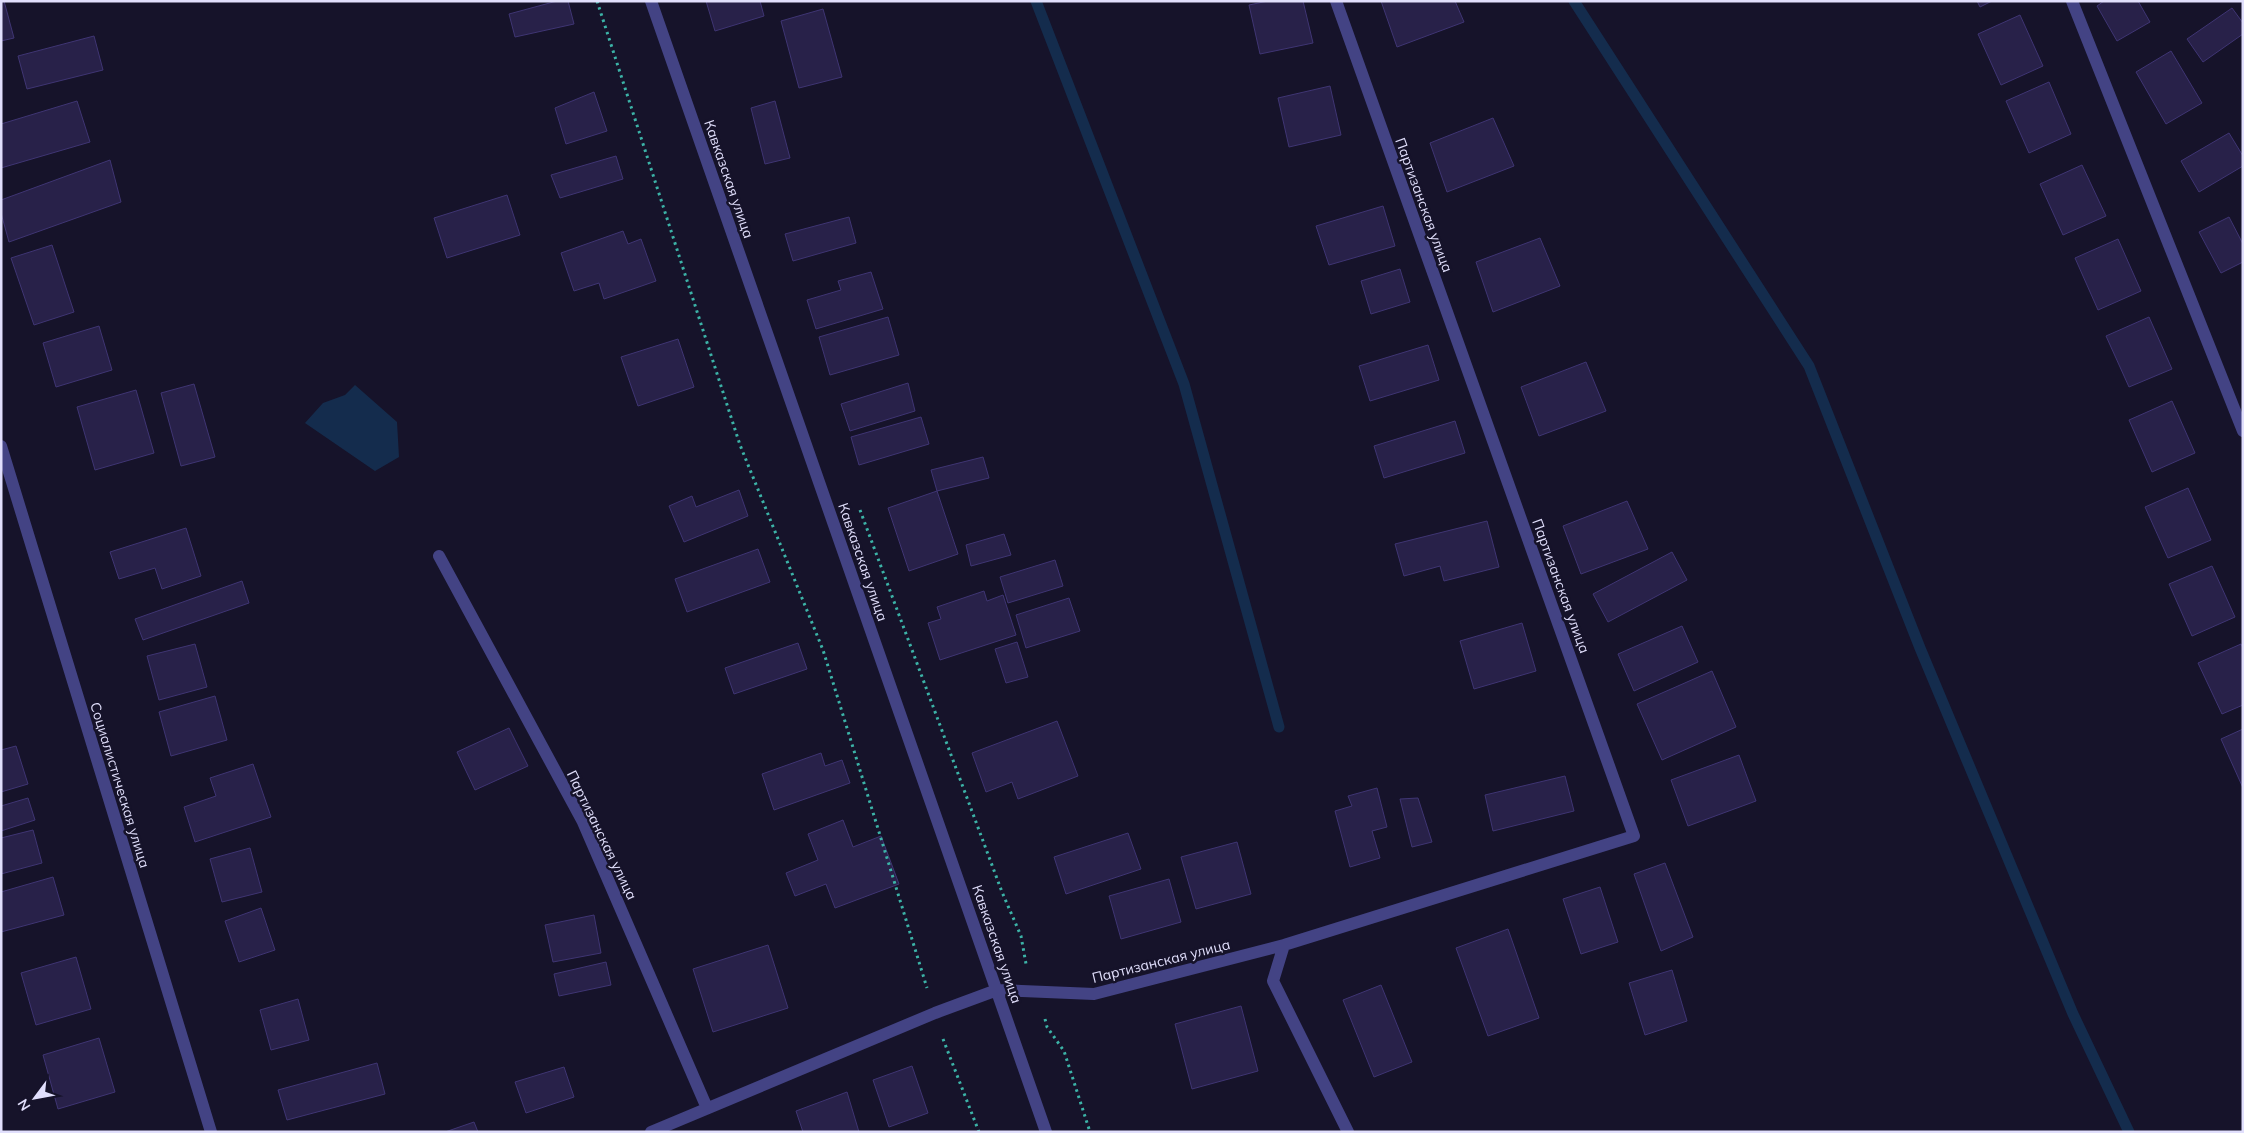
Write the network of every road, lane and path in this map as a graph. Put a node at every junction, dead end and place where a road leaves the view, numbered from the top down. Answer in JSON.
{"nodes":[{"id":1,"x":597,"y":1,"type":"edge"},
{"id":2,"x":651,"y":1,"type":"edge"},
{"id":3,"x":1336,"y":1,"type":"edge"},
{"id":4,"x":2072,"y":1,"type":"edge"},
{"id":5,"x":2243,"y":431,"type":"edge"},
{"id":6,"x":1,"y":446,"type":"edge"},
{"id":7,"x":856,"y":501,"type":"dead end"},
{"id":8,"x":439,"y":556,"type":"dead end"},
{"id":9,"x":1284,"y":945,"type":"junction"},
{"id":10,"x":997,"y":990,"type":"junction"},
{"id":11,"x":1035,"y":992,"type":"junction"},
{"id":12,"x":935,"y":1013,"type":"junction"},
{"id":13,"x":707,"y":1108,"type":"junction"},
{"id":14,"x":211,"y":1132,"type":"edge"},
{"id":15,"x":651,"y":1132,"type":"edge"},
{"id":16,"x":979,"y":1132,"type":"edge"},
{"id":17,"x":1046,"y":1132,"type":"edge"},
{"id":18,"x":1090,"y":1132,"type":"edge"},
{"id":19,"x":1348,"y":1132,"type":"edge"}],
"edges":[{"from":1,"to":12,"type":"path"},
{"from":2,"to":10,"type":"street","name":"Кавказская улица"},
{"from":3,"to":9,"type":"street","name":"Партизанская улица"},
{"from":4,"to":5,"type":"street"},
{"from":6,"to":14,"type":"street","name":"Социалистическая улица"},
{"from":7,"to":11,"type":"path"},
{"from":8,"to":13,"type":"street","name":"Партизанская улица"},
{"from":9,"to":11,"type":"street","name":"Партизанская улица"},
{"from":9,"to":19,"type":"street"},
{"from":10,"to":11,"type":"street","name":"Партизанская улица"},
{"from":10,"to":12,"type":"street","name":"Партизанская улица"},
{"from":10,"to":17,"type":"street","name":"Кавказская улица"},
{"from":11,"to":18,"type":"path"},
{"from":12,"to":13,"type":"street","name":"Партизанская улица"},
{"from":12,"to":16,"type":"path"},
{"from":13,"to":15,"type":"street","name":"Партизанская улица"}]}
